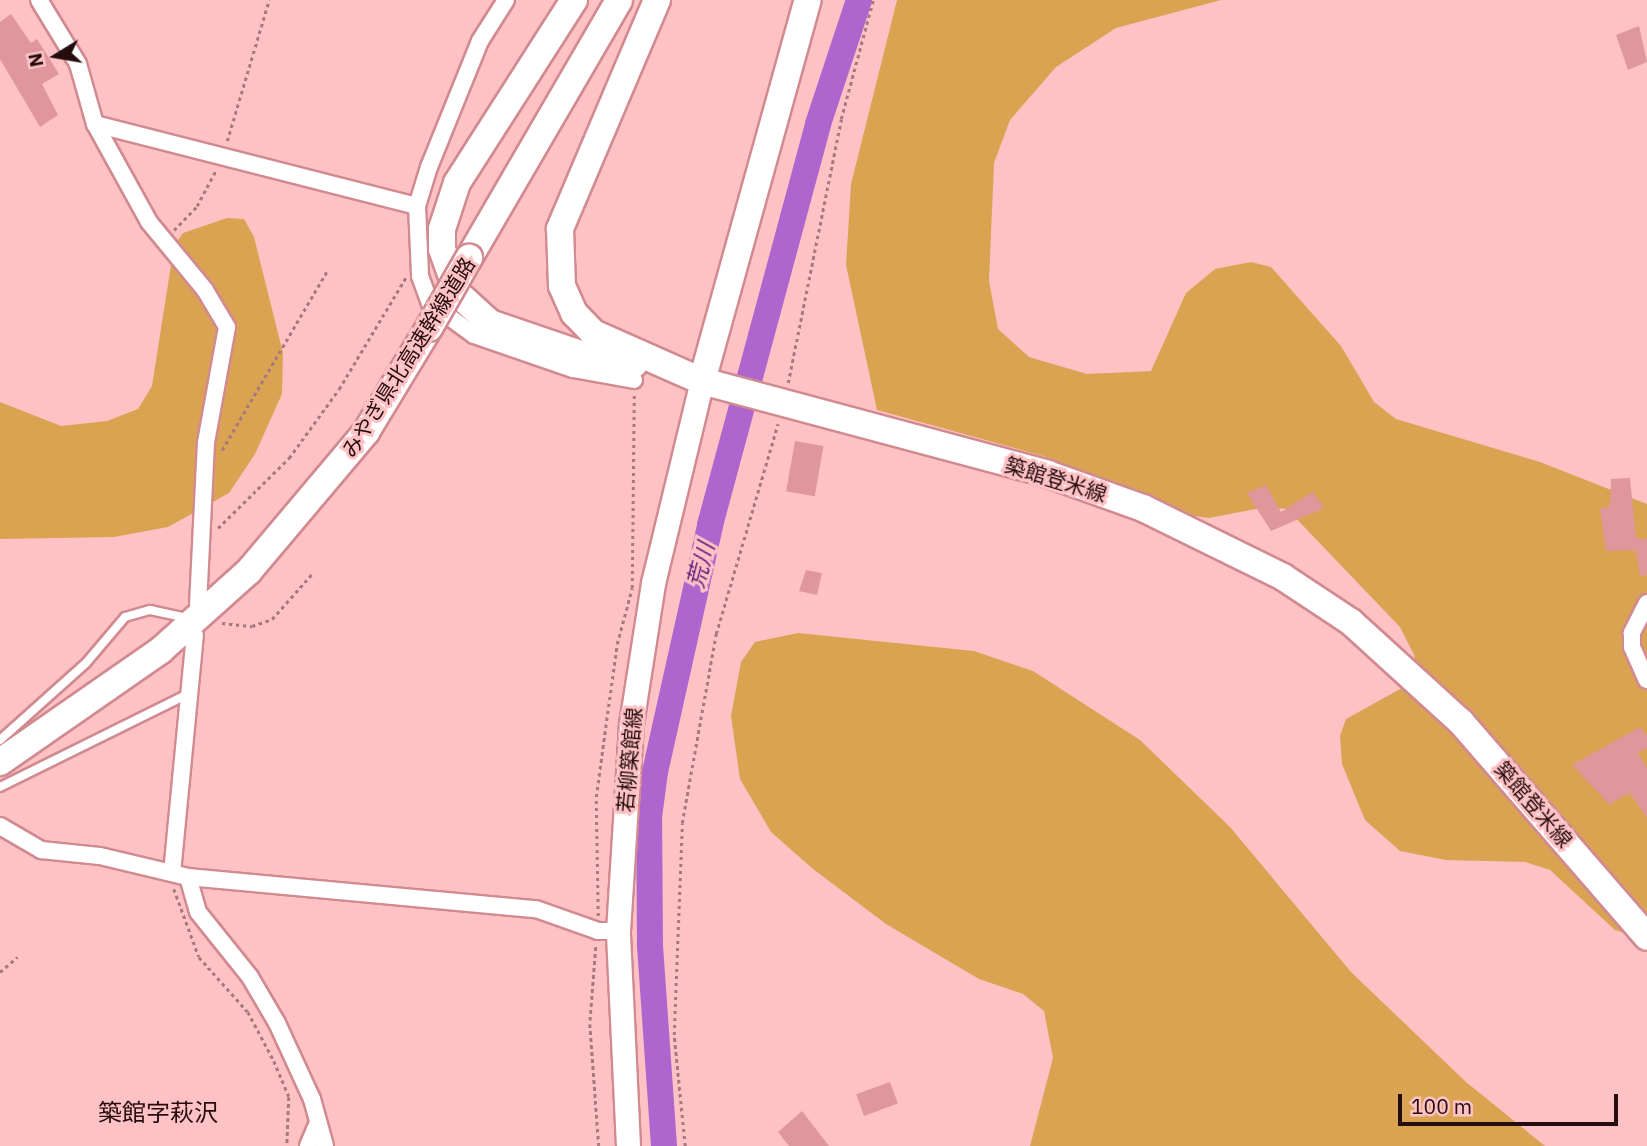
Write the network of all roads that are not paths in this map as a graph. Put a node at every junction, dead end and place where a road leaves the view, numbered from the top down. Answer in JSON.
{"nodes":[{"id":1,"x":39,"y":0,"type":"edge"},
{"id":2,"x":506,"y":0,"type":"edge"},
{"id":3,"x":574,"y":0,"type":"edge"},
{"id":4,"x":618,"y":0,"type":"edge"},
{"id":5,"x":657,"y":0,"type":"edge"},
{"id":6,"x":807,"y":0,"type":"edge"},
{"id":7,"x":95,"y":124,"type":"junction"},
{"id":8,"x":417,"y":206,"type":"junction"},
{"id":9,"x":674,"y":371,"type":"junction"},
{"id":10,"x":634,"y":380,"type":"dead end"},
{"id":11,"x":712,"y":383,"type":"junction"},
{"id":12,"x":1647,"y":603,"type":"edge"},
{"id":13,"x":198,"y":604,"type":"dead end"},
{"id":14,"x":183,"y":617,"type":"dead end"},
{"id":15,"x":195,"y":635,"type":"dead end"},
{"id":16,"x":1647,"y":680,"type":"edge"},
{"id":17,"x":188,"y":694,"type":"junction"},
{"id":18,"x":0,"y":740,"type":"edge"},
{"id":19,"x":0,"y":762,"type":"edge"},
{"id":20,"x":0,"y":787,"type":"edge"},
{"id":21,"x":0,"y":827,"type":"edge"},
{"id":22,"x":180,"y":875,"type":"junction"},
{"id":23,"x":618,"y":931,"type":"junction"},
{"id":24,"x":1647,"y":937,"type":"edge"},
{"id":25,"x":317,"y":1125,"type":"junction"},
{"id":26,"x":308,"y":1146,"type":"edge"},
{"id":27,"x":326,"y":1146,"type":"edge"},
{"id":28,"x":628,"y":1146,"type":"edge"}],
"edges":[{"from":1,"to":7,"type":"street"},
{"from":2,"to":8,"type":"street"},
{"from":3,"to":9,"type":"main road"},
{"from":4,"to":19,"type":"main road","name":"みやぎ県北高速幹線道路","bridge":true},
{"from":5,"to":9,"type":"main road"},
{"from":6,"to":11,"type":"main road"},
{"from":7,"to":8,"type":"street"},
{"from":7,"to":13,"type":"street"},
{"from":8,"to":10,"type":"street"},
{"from":9,"to":11,"type":"main road","name":"築館登米線"},
{"from":11,"to":23,"type":"main road","name":"若柳築館線"},
{"from":11,"to":24,"type":"main road","name":"築館登米線"},
{"from":12,"to":16,"type":"street"},
{"from":14,"to":18,"type":"lane"},
{"from":15,"to":17,"type":"street"},
{"from":17,"to":20,"type":"lane"},
{"from":17,"to":22,"type":"street"},
{"from":21,"to":22,"type":"street"},
{"from":22,"to":23,"type":"street"},
{"from":22,"to":25,"type":"street"},
{"from":23,"to":28,"type":"main road","name":"若柳築館線"},
{"from":25,"to":26,"type":"street"},
{"from":25,"to":27,"type":"street"}]}
